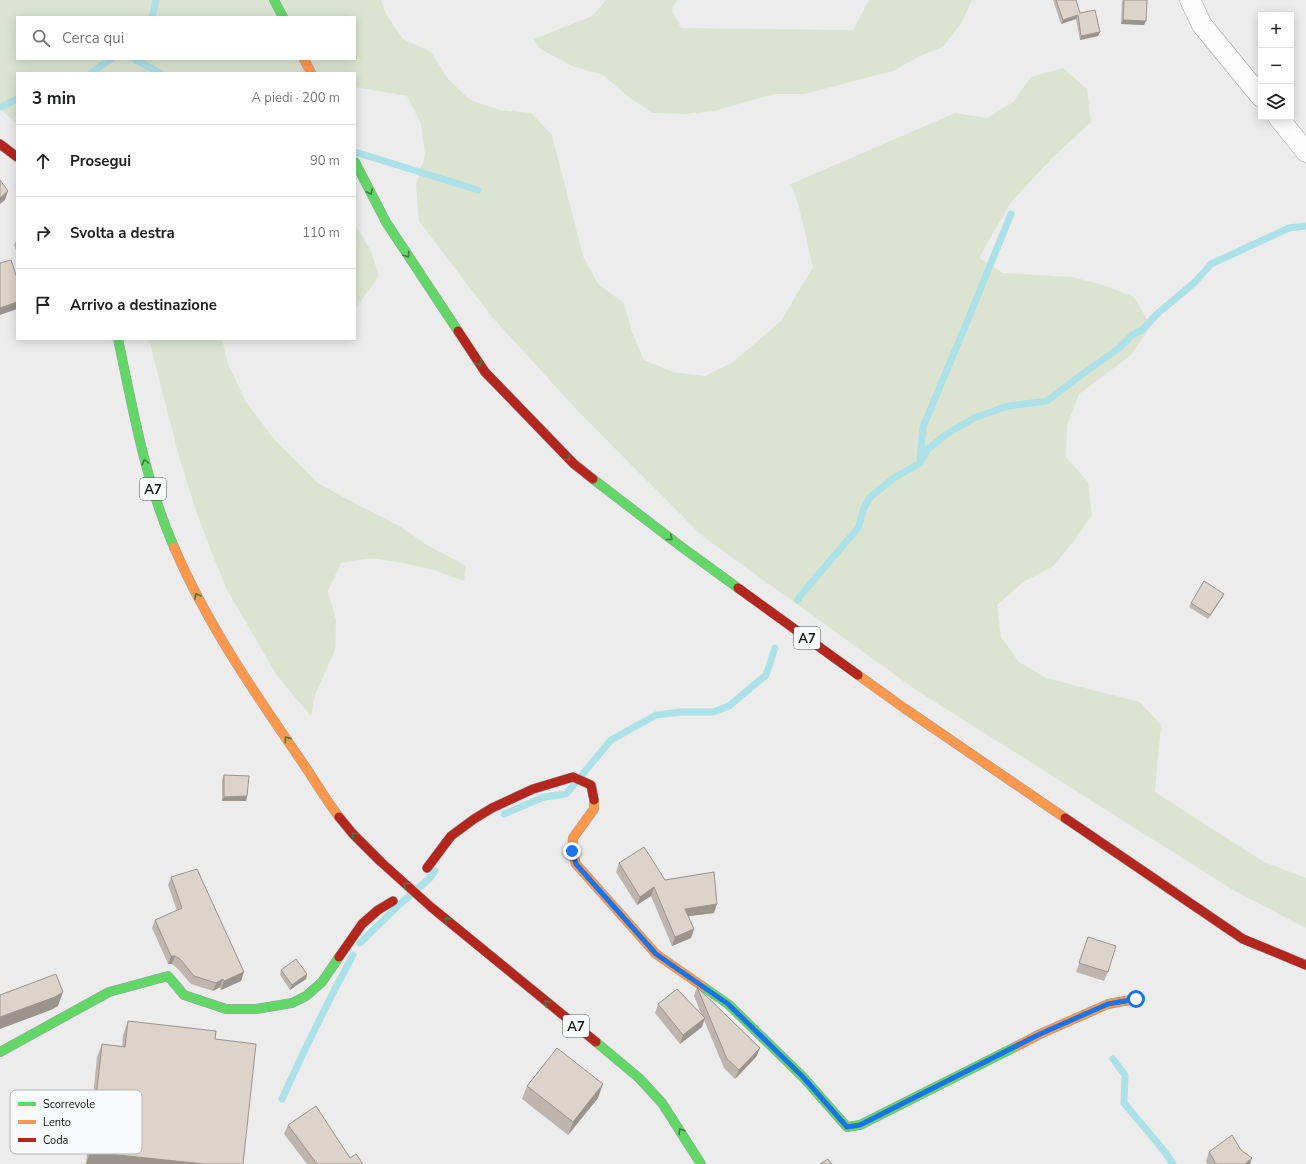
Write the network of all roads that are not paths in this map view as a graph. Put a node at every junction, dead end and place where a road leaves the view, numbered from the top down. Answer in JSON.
{"nodes":[{"id":1,"x":274,"y":0,"type":"edge"},
{"id":2,"x":1190,"y":0,"type":"edge"},
{"id":3,"x":282,"y":16,"type":"edge"},
{"id":4,"x":304,"y":60,"type":"edge"},
{"id":5,"x":310,"y":72,"type":"edge"},
{"id":6,"x":1258,"y":93,"type":"edge"},
{"id":7,"x":1280,"y":120,"type":"edge"},
{"id":8,"x":0,"y":144,"type":"edge"},
{"id":9,"x":1306,"y":152,"type":"edge"},
{"id":10,"x":16,"y":157,"type":"edge"},
{"id":11,"x":356,"y":164,"type":"edge"},
{"id":12,"x":118,"y":340,"type":"edge"},
{"id":13,"x":427,"y":868,"type":"dead end"},
{"id":14,"x":393,"y":901,"type":"dead end"},
{"id":15,"x":1306,"y":965,"type":"edge"},
{"id":16,"x":1136,"y":999,"type":"dead end"},
{"id":17,"x":0,"y":1052,"type":"edge"},
{"id":18,"x":701,"y":1164,"type":"edge"}],
"edges":[{"from":1,"to":3,"type":"main road"},
{"from":2,"to":6,"type":"street"},
{"from":4,"to":5,"type":"main road"},
{"from":7,"to":9,"type":"street"},
{"from":8,"to":10,"type":"main road"},
{"from":11,"to":15,"type":"main road","number":"A7","one_way":true},
{"from":18,"to":12,"type":"main road","number":"A7","one_way":true,"bridge":true},
{"from":13,"to":16,"type":"main road"},
{"from":14,"to":17,"type":"main road"}]}
